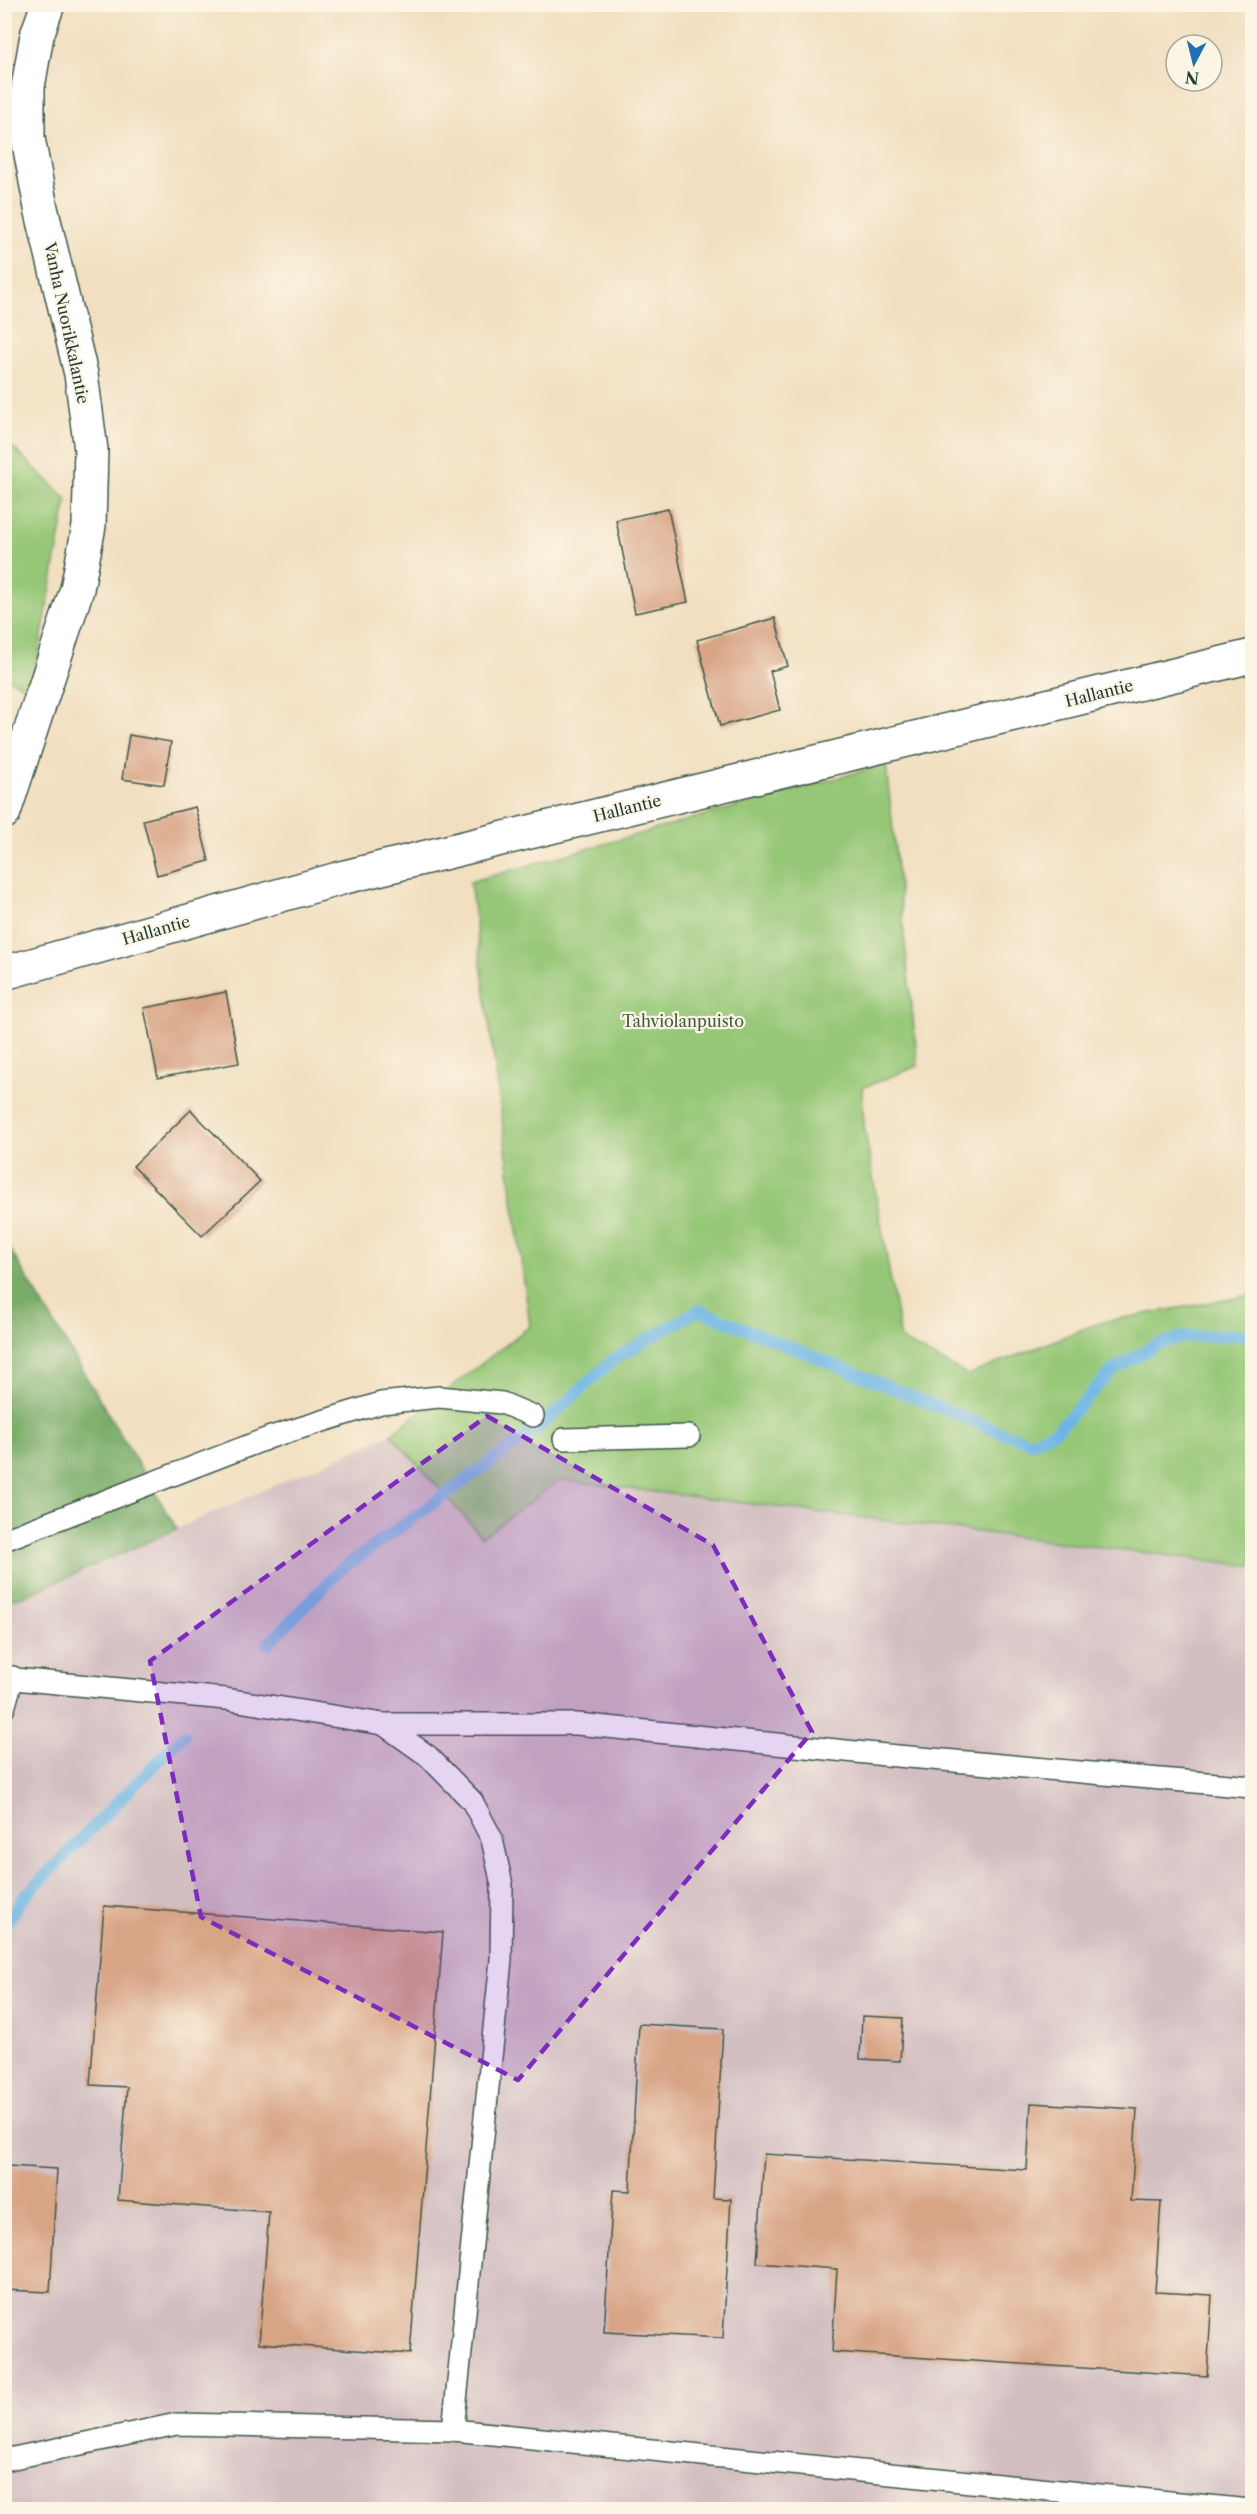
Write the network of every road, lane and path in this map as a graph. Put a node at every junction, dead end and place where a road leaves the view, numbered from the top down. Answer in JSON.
{"nodes":[{"id":1,"x":48,"y":4,"type":"edge"},
{"id":2,"x":1252,"y":656,"type":"edge"},
{"id":3,"x":4,"y":812,"type":"edge"},
{"id":4,"x":4,"y":973,"type":"edge"},
{"id":5,"x":533,"y":1416,"type":"dead end"},
{"id":6,"x":689,"y":1436,"type":"dead end"},
{"id":7,"x":564,"y":1439,"type":"dead end"},
{"id":8,"x":4,"y":1540,"type":"edge"},
{"id":9,"x":9,"y":1677,"type":"edge"},
{"id":10,"x":4,"y":1708,"type":"edge"},
{"id":11,"x":382,"y":1724,"type":"junction"},
{"id":12,"x":1252,"y":1787,"type":"edge"},
{"id":13,"x":453,"y":2430,"type":"junction"},
{"id":14,"x":4,"y":2460,"type":"edge"},
{"id":15,"x":1249,"y":2510,"type":"edge"}],
"edges":[{"from":1,"to":3,"type":"street","name":"Vanha Nuorikkalantie"},
{"from":2,"to":4,"type":"street","name":"Hallantie"},
{"from":5,"to":8,"type":"lane"},
{"from":6,"to":7,"type":"lane"},
{"from":9,"to":10,"type":"lane"},
{"from":9,"to":11,"type":"lane"},
{"from":11,"to":12,"type":"lane"},
{"from":11,"to":13,"type":"lane"},
{"from":13,"to":14,"type":"lane"},
{"from":13,"to":15,"type":"lane"}]}
